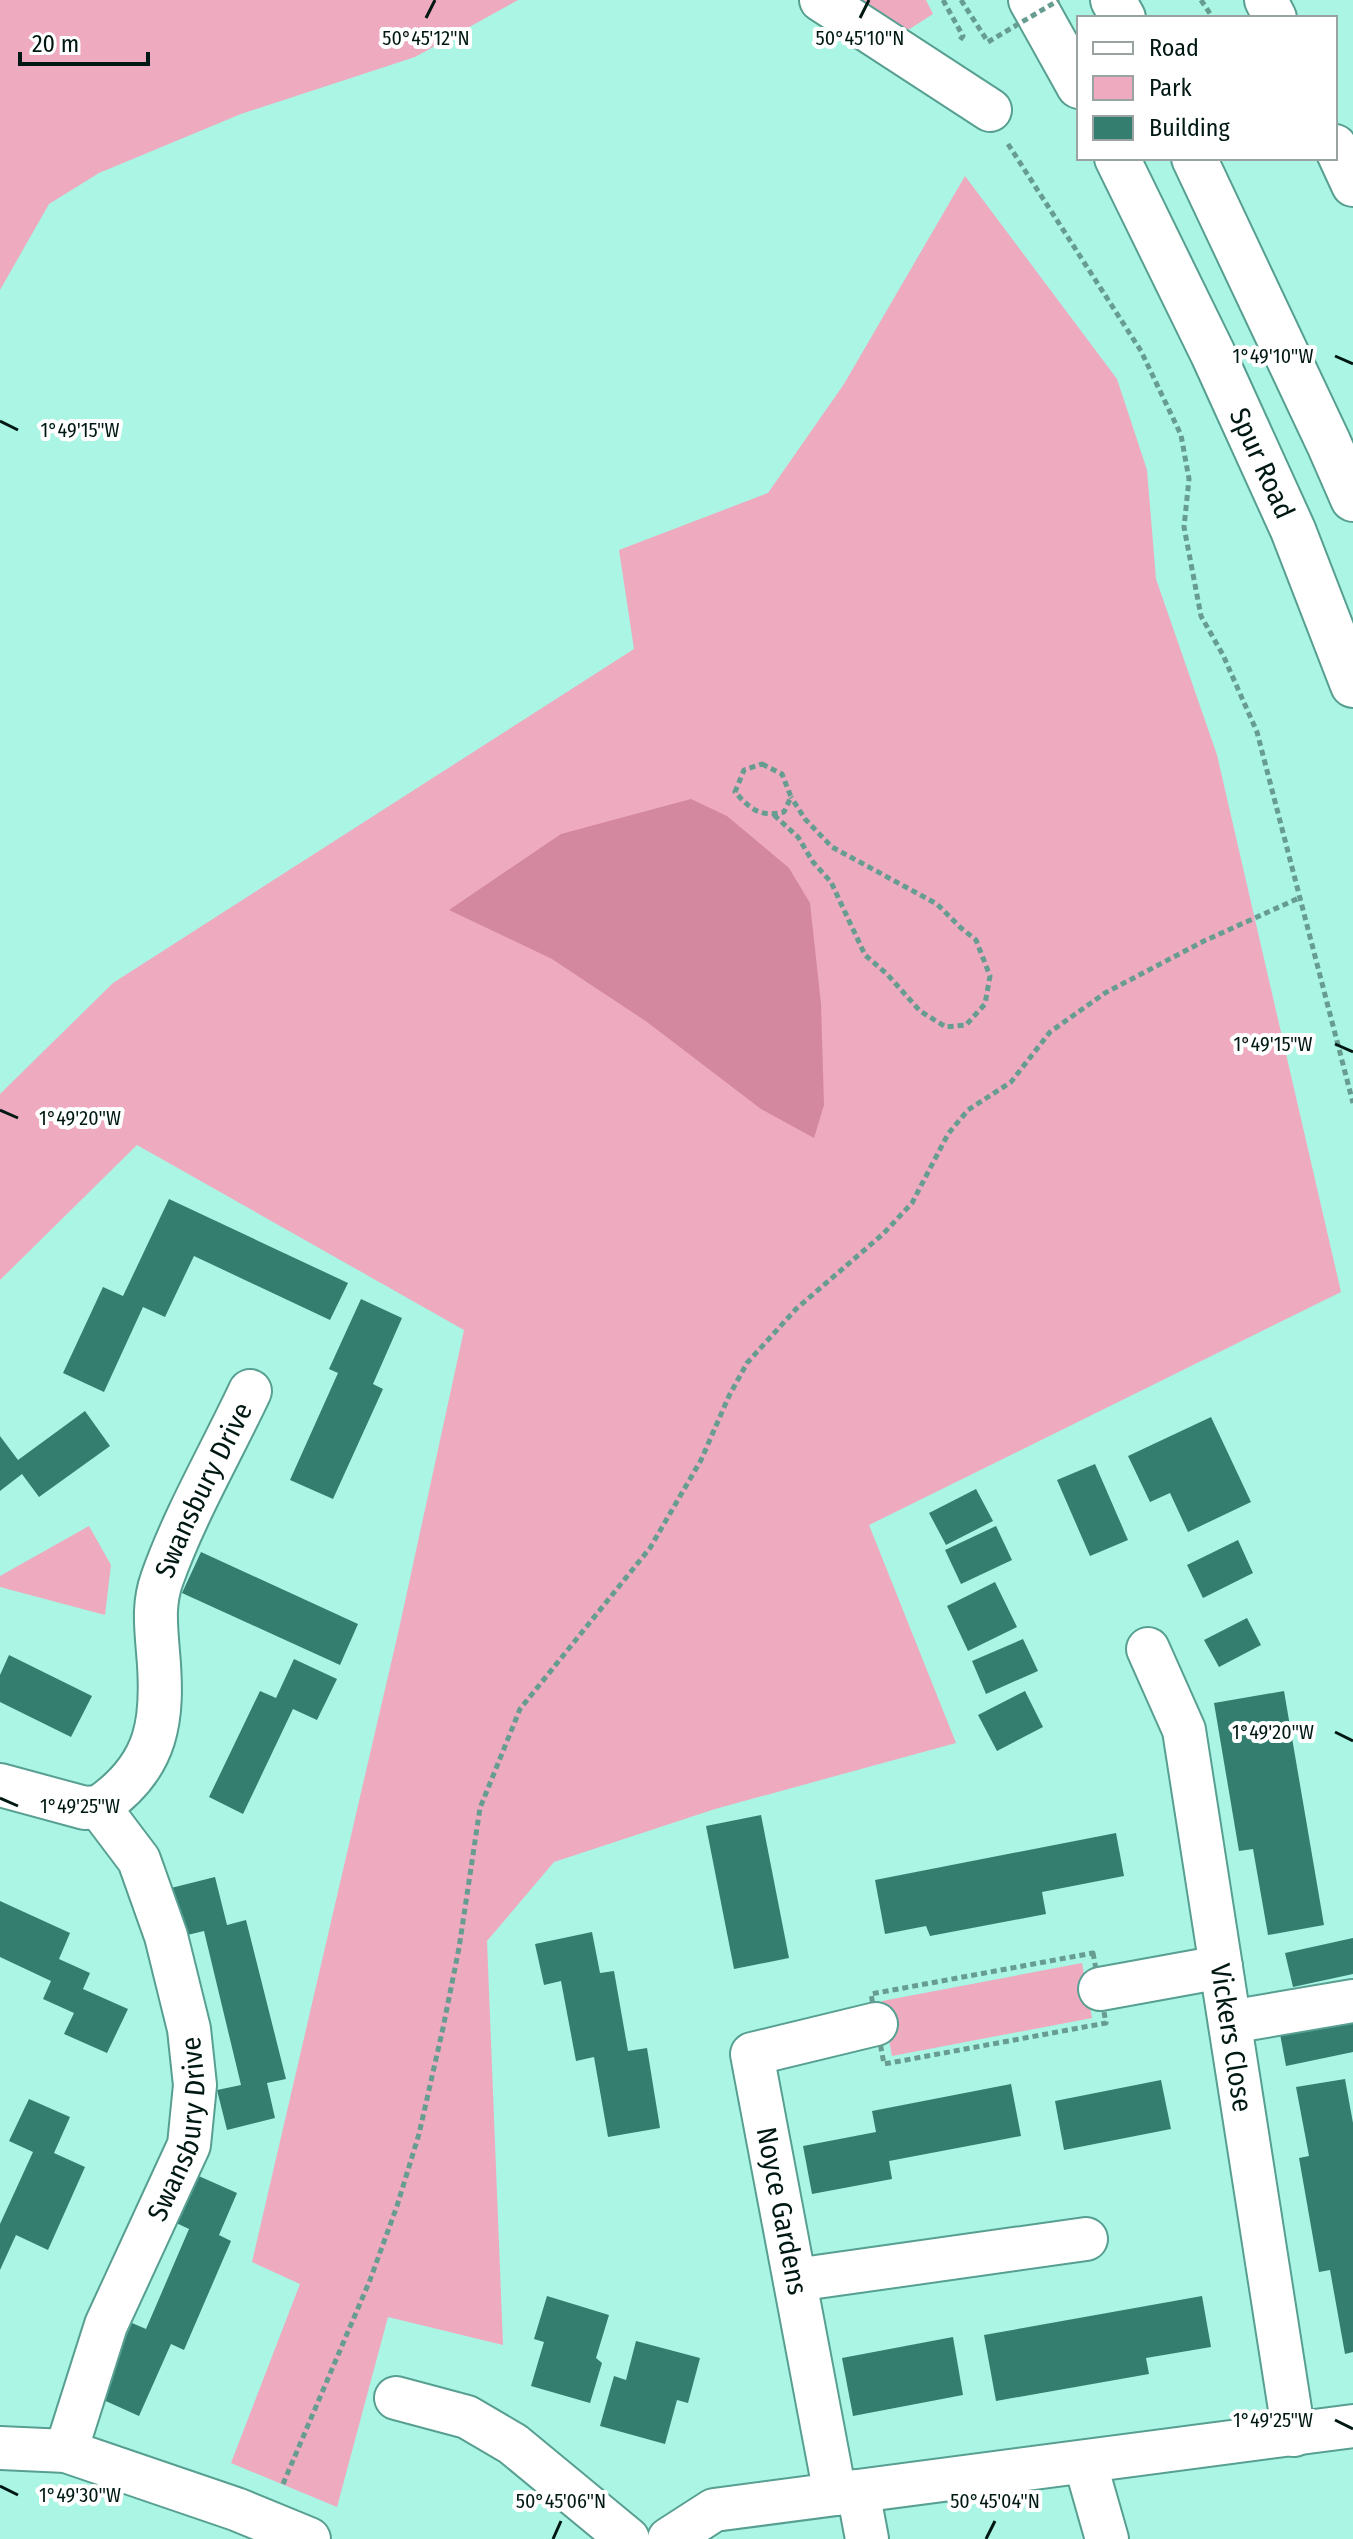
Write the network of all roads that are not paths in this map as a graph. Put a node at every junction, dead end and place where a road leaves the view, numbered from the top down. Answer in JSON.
{"nodes":[{"id":1,"x":821,"y":0,"type":"edge"},
{"id":2,"x":1031,"y":0,"type":"edge"},
{"id":3,"x":1077,"y":82,"type":"edge"},
{"id":4,"x":990,"y":110,"type":"road end"},
{"id":5,"x":1118,"y":160,"type":"edge"},
{"id":6,"x":1195,"y":160,"type":"edge"},
{"id":7,"x":1353,"y":499,"type":"edge"},
{"id":8,"x":1353,"y":685,"type":"edge"},
{"id":9,"x":250,"y":1391,"type":"dead end"},
{"id":10,"x":1148,"y":1649,"type":"dead end"},
{"id":11,"x":0,"y":1785,"type":"edge"},
{"id":12,"x":99,"y":1807,"type":"junction"},
{"id":13,"x":1221,"y":1967,"type":"junction"},
{"id":14,"x":1100,"y":1989,"type":"road end"},
{"id":15,"x":1353,"y":2001,"type":"edge"},
{"id":16,"x":1230,"y":2022,"type":"junction"},
{"id":17,"x":876,"y":2024,"type":"road end"},
{"id":18,"x":1086,"y":2239,"type":"dead end"},
{"id":19,"x":795,"y":2280,"type":"junction"},
{"id":20,"x":396,"y":2398,"type":"dead end"},
{"id":21,"x":1353,"y":2426,"type":"edge"},
{"id":22,"x":1294,"y":2435,"type":"junction"},
{"id":23,"x":0,"y":2448,"type":"edge"},
{"id":24,"x":66,"y":2451,"type":"junction"},
{"id":25,"x":1085,"y":2462,"type":"junction"},
{"id":26,"x":846,"y":2493,"type":"junction"},
{"id":27,"x":309,"y":2539,"type":"edge"},
{"id":28,"x":628,"y":2539,"type":"edge"},
{"id":29,"x":669,"y":2539,"type":"edge"},
{"id":30,"x":867,"y":2539,"type":"edge"},
{"id":31,"x":1107,"y":2539,"type":"edge"}],
"edges":[{"from":1,"to":4,"type":"street"},
{"from":2,"to":3,"type":"highway"},
{"from":5,"to":8,"type":"highway","name":"Spur Road"},
{"from":6,"to":7,"type":"highway"},
{"from":9,"to":12,"type":"street","name":"Swansbury Drive"},
{"from":10,"to":13,"type":"street","name":"Vickers Close"},
{"from":11,"to":12,"type":"street"},
{"from":12,"to":24,"type":"street","name":"Swansbury Drive"},
{"from":13,"to":14,"type":"street"},
{"from":13,"to":16,"type":"street","name":"Vickers Close"},
{"from":15,"to":16,"type":"street"},
{"from":16,"to":22,"type":"street","name":"Vickers Close"},
{"from":17,"to":19,"type":"street","name":"Noyce Gardens"},
{"from":18,"to":19,"type":"street"},
{"from":19,"to":26,"type":"street","name":"Noyce Gardens"},
{"from":20,"to":28,"type":"street"},
{"from":21,"to":22,"type":"street"},
{"from":22,"to":25,"type":"street"},
{"from":23,"to":24,"type":"street"},
{"from":24,"to":27,"type":"street"},
{"from":25,"to":26,"type":"street"},
{"from":25,"to":31,"type":"street"},
{"from":26,"to":29,"type":"street"},
{"from":26,"to":30,"type":"street","name":"Noyce Gardens"}]}
